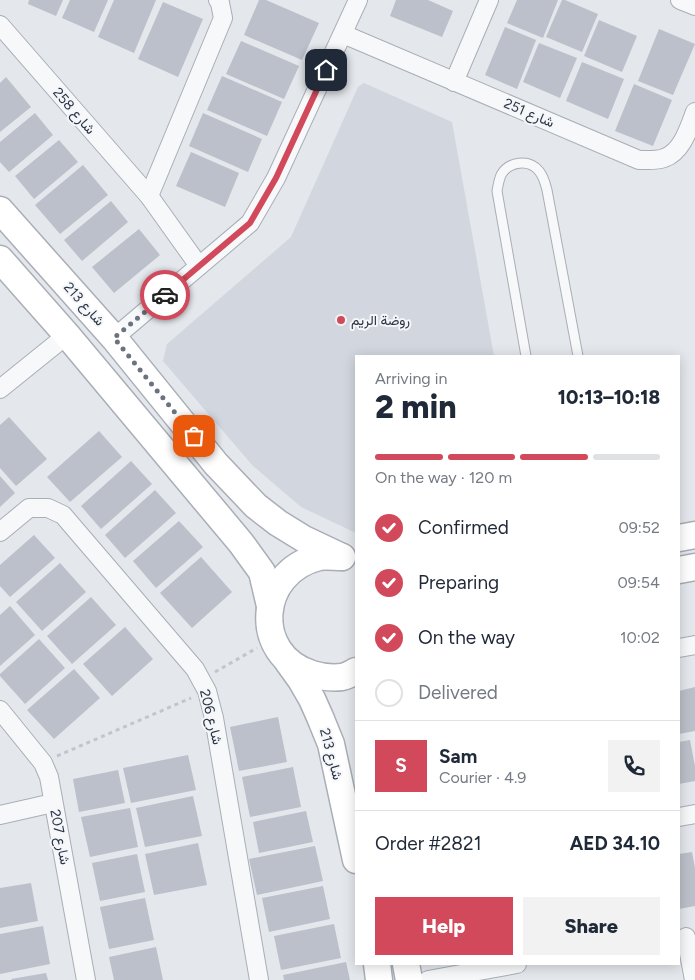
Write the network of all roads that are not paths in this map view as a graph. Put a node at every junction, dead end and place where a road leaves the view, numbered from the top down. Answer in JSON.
{"nodes":[{"id":1,"x":218,"y":0,"type":"edge"},
{"id":2,"x":358,"y":0,"type":"edge"},
{"id":3,"x":489,"y":0,"type":"edge"},
{"id":4,"x":680,"y":0,"type":"edge"},
{"id":5,"x":695,"y":6,"type":"edge"},
{"id":6,"x":0,"y":25,"type":"edge"},
{"id":7,"x":343,"y":34,"type":"junction"},
{"id":8,"x":454,"y":82,"type":"junction"},
{"id":9,"x":695,"y":112,"type":"edge"},
{"id":10,"x":149,"y":196,"type":"junction"},
{"id":11,"x":0,"y":210,"type":"edge"},
{"id":12,"x":0,"y":259,"type":"edge"},
{"id":13,"x":200,"y":266,"type":"junction"},
{"id":14,"x":67,"y":335,"type":"junction"},
{"id":15,"x":114,"y":338,"type":"junction"},
{"id":16,"x":526,"y":355,"type":"edge"},
{"id":17,"x":578,"y":355,"type":"edge"},
{"id":18,"x":0,"y":388,"type":"edge"},
{"id":19,"x":149,"y":434,"type":"junction"},
{"id":20,"x":216,"y":464,"type":"junction"},
{"id":21,"x":0,"y":532,"type":"edge"},
{"id":22,"x":695,"y":535,"type":"edge"},
{"id":23,"x":680,"y":538,"type":"edge"},
{"id":24,"x":349,"y":560,"type":"edge"},
{"id":25,"x":695,"y":566,"type":"edge"},
{"id":26,"x":680,"y":570,"type":"edge"},
{"id":27,"x":270,"y":606,"type":"junction"},
{"id":28,"x":695,"y":645,"type":"edge"},
{"id":29,"x":680,"y":648,"type":"edge"},
{"id":30,"x":279,"y":649,"type":"junction"},
{"id":31,"x":355,"y":671,"type":"edge"},
{"id":32,"x":0,"y":710,"type":"edge"},
{"id":33,"x":53,"y":803,"type":"junction"},
{"id":34,"x":0,"y":814,"type":"edge"},
{"id":35,"x":695,"y":814,"type":"edge"},
{"id":36,"x":680,"y":817,"type":"edge"},
{"id":37,"x":355,"y":855,"type":"edge"},
{"id":38,"x":687,"y":937,"type":"edge"},
{"id":39,"x":377,"y":965,"type":"edge"},
{"id":40,"x":406,"y":965,"type":"edge"},
{"id":41,"x":511,"y":965,"type":"edge"},
{"id":42,"x":86,"y":980,"type":"edge"},
{"id":43,"x":259,"y":980,"type":"edge"},
{"id":44,"x":380,"y":980,"type":"edge"},
{"id":45,"x":409,"y":980,"type":"edge"},
{"id":46,"x":428,"y":980,"type":"edge"},
{"id":47,"x":694,"y":980,"type":"edge"}],
"edges":[{"from":1,"to":10,"type":"street"},
{"from":2,"to":7,"type":"street"},
{"from":3,"to":8,"type":"street"},
{"from":4,"to":5,"type":"street"},
{"from":6,"to":10,"type":"street","name":"شارع 258"},
{"from":7,"to":8,"type":"street","name":"شارع 251"},
{"from":7,"to":13,"type":"street"},
{"from":8,"to":9,"type":"street","name":"شارع 251"},
{"from":10,"to":13,"type":"street","name":"شارع 258"},
{"from":11,"to":15,"type":"street","name":"شارع 213"},
{"from":12,"to":14,"type":"street"},
{"from":13,"to":15,"type":"street"},
{"from":14,"to":18,"type":"street"},
{"from":14,"to":19,"type":"street"},
{"from":15,"to":20,"type":"street","name":"شارع 213"},
{"from":16,"to":17,"type":"lane"},
{"from":19,"to":20,"type":"street"},
{"from":19,"to":27,"type":"street"},
{"from":20,"to":24,"type":"street","name":"شارع 213"},
{"from":21,"to":43,"type":"street","name":"شارع 206"},
{"from":22,"to":23,"type":"street"},
{"from":24,"to":27,"type":"street"},
{"from":25,"to":26,"type":"street"},
{"from":27,"to":30,"type":"street"},
{"from":28,"to":29,"type":"street"},
{"from":30,"to":31,"type":"street"},
{"from":30,"to":37,"type":"street","name":"شارع 213"},
{"from":32,"to":33,"type":"street","name":"شارع 207"},
{"from":33,"to":34,"type":"street"},
{"from":33,"to":42,"type":"street","name":"شارع 207"},
{"from":35,"to":36,"type":"street"},
{"from":38,"to":47,"type":"street"},
{"from":39,"to":44,"type":"street"},
{"from":40,"to":45,"type":"street"},
{"from":41,"to":46,"type":"street"}]}
